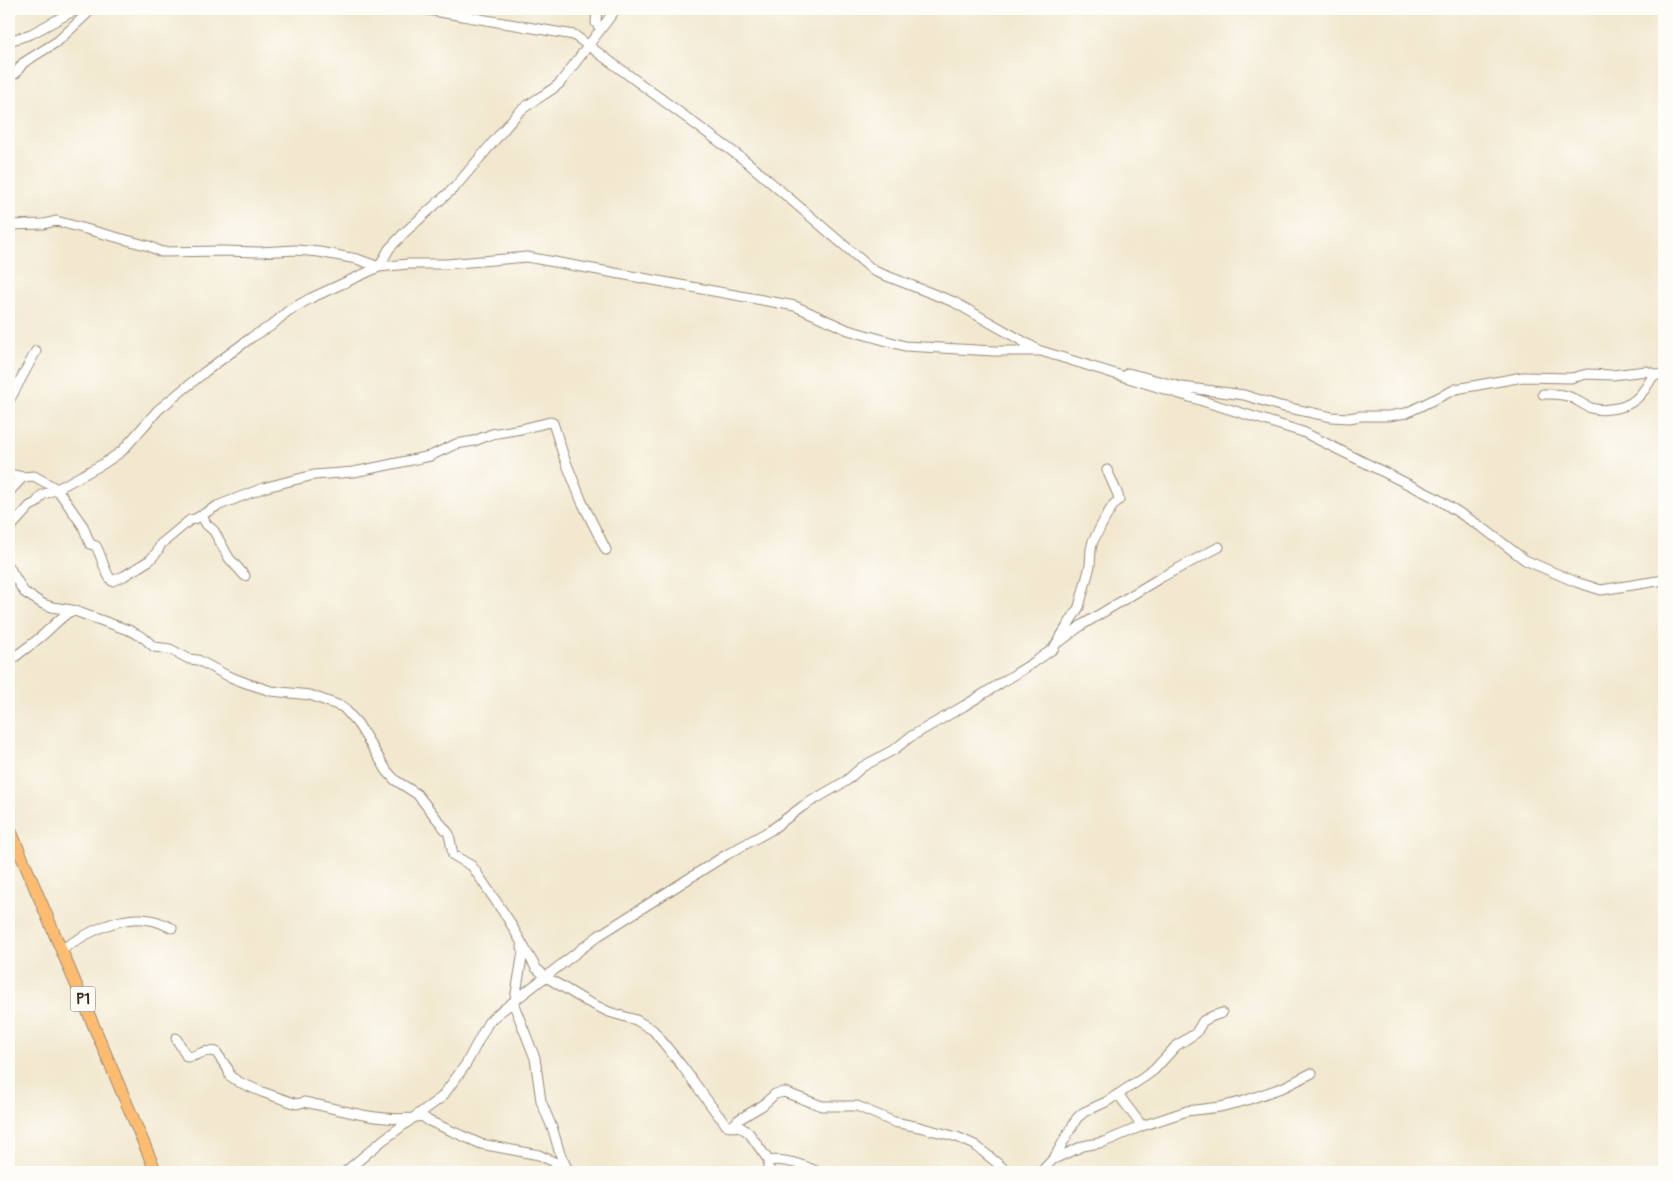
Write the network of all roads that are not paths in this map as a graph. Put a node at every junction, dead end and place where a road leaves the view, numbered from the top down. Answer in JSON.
{"nodes":[{"id":1,"x":77,"y":9,"type":"edge"},
{"id":2,"x":92,"y":9,"type":"edge"},
{"id":3,"x":422,"y":9,"type":"edge"},
{"id":4,"x":597,"y":9,"type":"edge"},
{"id":5,"x":616,"y":9,"type":"edge"},
{"id":6,"x":600,"y":28,"type":"junction"},
{"id":7,"x":9,"y":41,"type":"edge"},
{"id":8,"x":587,"y":45,"type":"junction"},
{"id":9,"x":9,"y":76,"type":"edge"},
{"id":10,"x":9,"y":225,"type":"edge"},
{"id":11,"x":379,"y":267,"type":"junction"},
{"id":12,"x":36,"y":351,"type":"dead end"},
{"id":13,"x":1041,"y":351,"type":"junction"},
{"id":14,"x":1083,"y":365,"type":"junction"},
{"id":15,"x":1654,"y":374,"type":"junction"},
{"id":16,"x":1664,"y":376,"type":"edge"},
{"id":17,"x":1543,"y":394,"type":"dead end"},
{"id":18,"x":9,"y":401,"type":"edge"},
{"id":19,"x":1107,"y":470,"type":"dead end"},
{"id":20,"x":9,"y":474,"type":"edge"},
{"id":21,"x":23,"y":478,"type":"junction"},
{"id":22,"x":57,"y":489,"type":"junction"},
{"id":23,"x":9,"y":492,"type":"edge"},
{"id":24,"x":202,"y":515,"type":"junction"},
{"id":25,"x":9,"y":529,"type":"edge"},
{"id":26,"x":1219,"y":547,"type":"dead end"},
{"id":27,"x":606,"y":550,"type":"dead end"},
{"id":28,"x":9,"y":567,"type":"edge"},
{"id":29,"x":245,"y":576,"type":"dead end"},
{"id":30,"x":1664,"y":580,"type":"edge"},
{"id":31,"x":72,"y":610,"type":"junction"},
{"id":32,"x":1052,"y":649,"type":"junction"},
{"id":33,"x":9,"y":662,"type":"edge"},
{"id":34,"x":9,"y":826,"type":"edge"},
{"id":35,"x":172,"y":928,"type":"dead end"},
{"id":36,"x":522,"y":944,"type":"junction"},
{"id":37,"x":62,"y":949,"type":"junction"},
{"id":38,"x":546,"y":977,"type":"junction"},
{"id":39,"x":514,"y":999,"type":"junction"},
{"id":40,"x":1222,"y":1014,"type":"dead end"},
{"id":41,"x":176,"y":1038,"type":"dead end"},
{"id":42,"x":1312,"y":1073,"type":"dead end"},
{"id":43,"x":1118,"y":1094,"type":"junction"},
{"id":44,"x":412,"y":1118,"type":"junction"},
{"id":45,"x":1142,"y":1126,"type":"junction"},
{"id":46,"x":732,"y":1127,"type":"junction"},
{"id":47,"x":769,"y":1161,"type":"junction"},
{"id":48,"x":1050,"y":1162,"type":"junction"},
{"id":49,"x":568,"y":1170,"type":"edge"},
{"id":50,"x":156,"y":1172,"type":"edge"},
{"id":51,"x":345,"y":1172,"type":"edge"},
{"id":52,"x":771,"y":1172,"type":"edge"},
{"id":53,"x":818,"y":1172,"type":"edge"},
{"id":54,"x":1008,"y":1172,"type":"edge"},
{"id":55,"x":1041,"y":1172,"type":"edge"}],
"edges":[{"from":1,"to":7,"type":"street"},
{"from":2,"to":9,"type":"street"},
{"from":3,"to":8,"type":"street"},
{"from":4,"to":6,"type":"street"},
{"from":5,"to":6,"type":"street"},
{"from":6,"to":8,"type":"street"},
{"from":8,"to":11,"type":"street"},
{"from":8,"to":13,"type":"street"},
{"from":10,"to":11,"type":"street"},
{"from":11,"to":13,"type":"street"},
{"from":11,"to":22,"type":"street"},
{"from":12,"to":18,"type":"street"},
{"from":13,"to":14,"type":"street"},
{"from":14,"to":15,"type":"street"},
{"from":14,"to":30,"type":"street"},
{"from":15,"to":16,"type":"street"},
{"from":15,"to":17,"type":"street"},
{"from":19,"to":32,"type":"street"},
{"from":20,"to":21,"type":"street"},
{"from":21,"to":22,"type":"street"},
{"from":21,"to":23,"type":"street"},
{"from":22,"to":24,"type":"street"},
{"from":22,"to":25,"type":"street"},
{"from":24,"to":27,"type":"street"},
{"from":24,"to":29,"type":"street"},
{"from":26,"to":32,"type":"street"},
{"from":28,"to":31,"type":"street"},
{"from":31,"to":33,"type":"street"},
{"from":31,"to":36,"type":"street"},
{"from":32,"to":38,"type":"street"},
{"from":34,"to":37,"type":"main road","number":"P1"},
{"from":35,"to":37,"type":"street"},
{"from":36,"to":38,"type":"street"},
{"from":36,"to":39,"type":"street"},
{"from":37,"to":50,"type":"main road","number":"P1"},
{"from":38,"to":39,"type":"street"},
{"from":38,"to":46,"type":"street"},
{"from":39,"to":44,"type":"street"},
{"from":39,"to":49,"type":"street"},
{"from":40,"to":43,"type":"street"},
{"from":41,"to":44,"type":"street"},
{"from":42,"to":45,"type":"street"},
{"from":43,"to":45,"type":"street"},
{"from":43,"to":48,"type":"street"},
{"from":44,"to":49,"type":"street"},
{"from":44,"to":51,"type":"street"},
{"from":45,"to":48,"type":"street"},
{"from":46,"to":47,"type":"street"},
{"from":46,"to":54,"type":"street"},
{"from":47,"to":52,"type":"street"},
{"from":47,"to":53,"type":"street"},
{"from":48,"to":55,"type":"street"}]}
